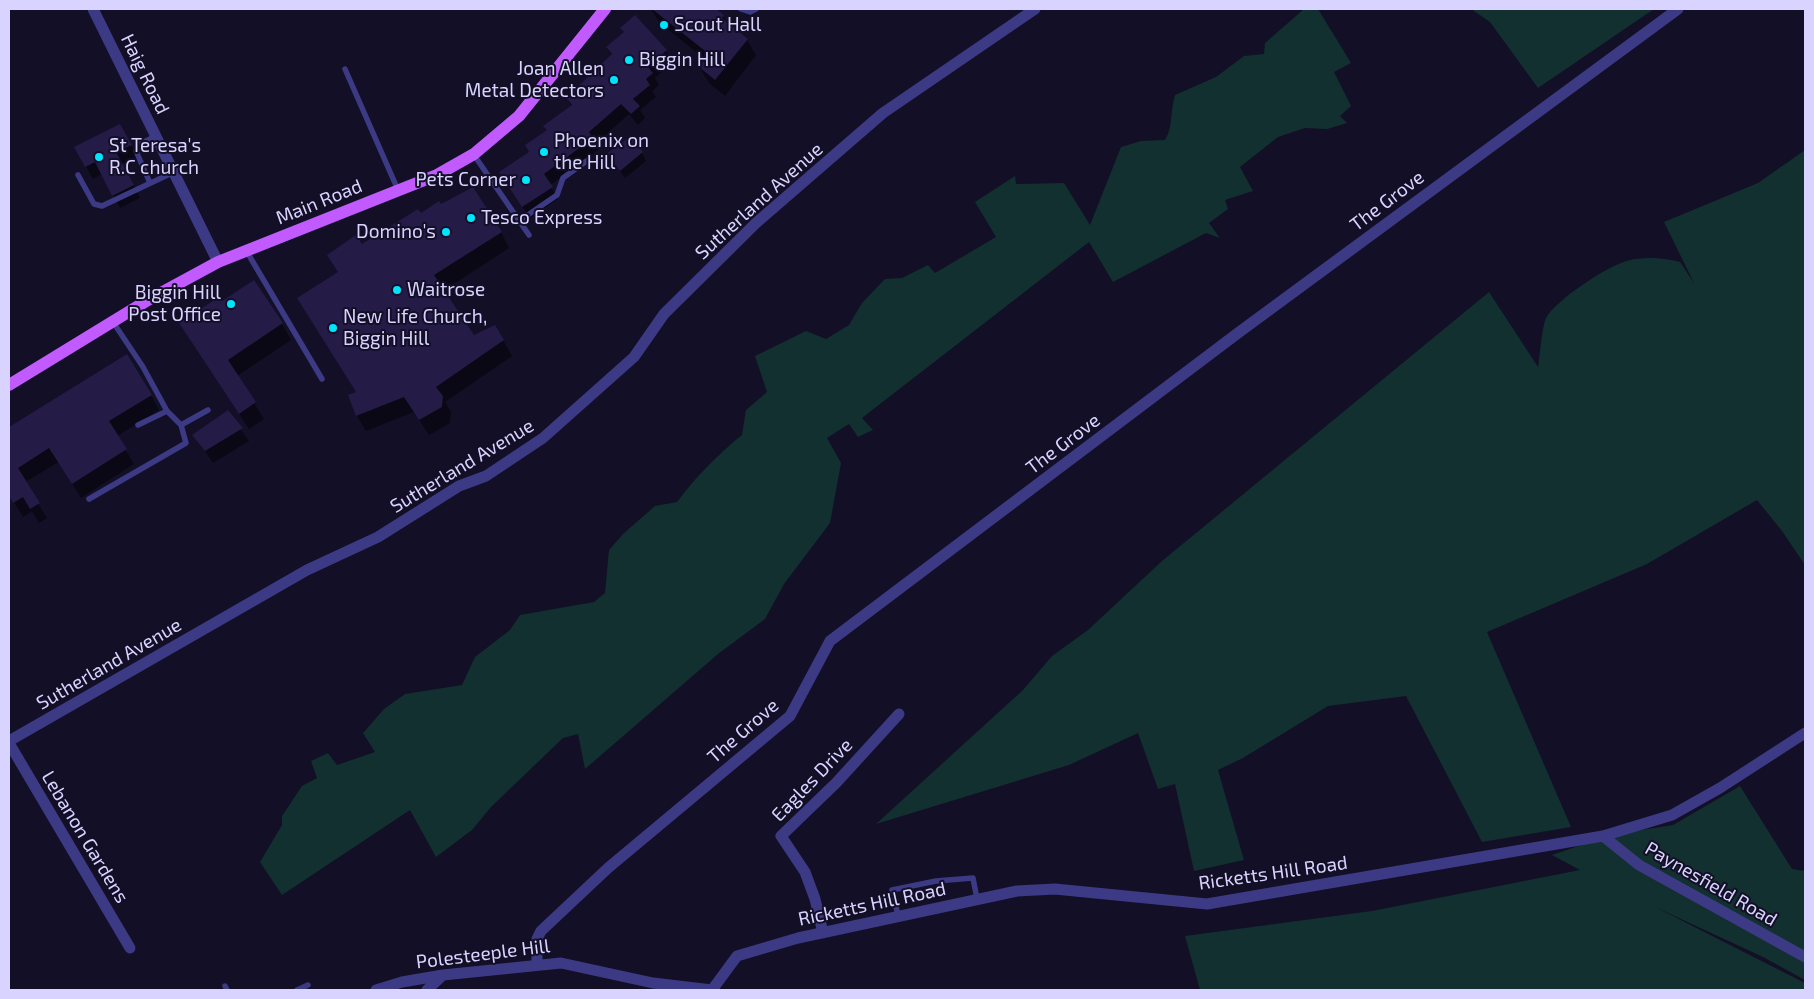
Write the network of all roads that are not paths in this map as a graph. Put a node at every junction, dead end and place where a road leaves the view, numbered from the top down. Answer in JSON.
{"nodes":[{"id":1,"x":94,"y":9,"type":"edge"},
{"id":2,"x":604,"y":9,"type":"edge"},
{"id":3,"x":741,"y":9,"type":"edge"},
{"id":4,"x":756,"y":9,"type":"edge"},
{"id":5,"x":1035,"y":9,"type":"edge"},
{"id":6,"x":1678,"y":9,"type":"edge"},
{"id":7,"x":345,"y":69,"type":"dead end"},
{"id":8,"x":156,"y":136,"type":"junction"},
{"id":9,"x":474,"y":154,"type":"junction"},
{"id":10,"x":588,"y":160,"type":"dead end"},
{"id":11,"x":174,"y":172,"type":"junction"},
{"id":12,"x":78,"y":175,"type":"dead end"},
{"id":13,"x":150,"y":183,"type":"junction"},
{"id":14,"x":398,"y":190,"type":"junction"},
{"id":15,"x":519,"y":221,"type":"junction"},
{"id":16,"x":529,"y":235,"type":"dead end"},
{"id":17,"x":247,"y":252,"type":"junction"},
{"id":18,"x":218,"y":262,"type":"junction"},
{"id":19,"x":113,"y":322,"type":"junction"},
{"id":20,"x":322,"y":379,"type":"dead end"},
{"id":21,"x":9,"y":385,"type":"edge"},
{"id":22,"x":208,"y":410,"type":"dead end"},
{"id":23,"x":167,"y":411,"type":"junction"},
{"id":24,"x":138,"y":425,"type":"dead end"},
{"id":25,"x":181,"y":425,"type":"junction"},
{"id":26,"x":89,"y":499,"type":"dead end"},
{"id":27,"x":899,"y":714,"type":"dead end"},
{"id":28,"x":1805,"y":733,"type":"edge"},
{"id":29,"x":9,"y":742,"type":"edge"},
{"id":30,"x":1603,"y":836,"type":"junction"},
{"id":31,"x":977,"y":899,"type":"junction"},
{"id":32,"x":898,"y":916,"type":"junction"},
{"id":33,"x":823,"y":934,"type":"junction"},
{"id":34,"x":130,"y":948,"type":"dead end"},
{"id":35,"x":1805,"y":957,"type":"edge"},
{"id":36,"x":537,"y":964,"type":"junction"},
{"id":37,"x":442,"y":975,"type":"junction"},
{"id":38,"x":308,"y":985,"type":"dead end"},
{"id":39,"x":652,"y":987,"type":"edge"},
{"id":40,"x":297,"y":990,"type":"edge"},
{"id":41,"x":376,"y":990,"type":"edge"},
{"id":42,"x":427,"y":990,"type":"edge"},
{"id":43,"x":712,"y":990,"type":"edge"}],
"edges":[{"from":1,"to":8,"type":"street","name":"Haig Road"},
{"from":2,"to":9,"type":"main road","name":"Main Road"},
{"from":3,"to":4,"type":"lane"},
{"from":5,"to":29,"type":"street","name":"Sutherland Avenue"},
{"from":6,"to":36,"type":"street","name":"The Grove"},
{"from":7,"to":14,"type":"lane"},
{"from":8,"to":11,"type":"street","name":"Haig Road"},
{"from":8,"to":13,"type":"lane"},
{"from":9,"to":14,"type":"main road","name":"Main Road"},
{"from":9,"to":15,"type":"lane"},
{"from":10,"to":15,"type":"lane"},
{"from":11,"to":13,"type":"lane"},
{"from":11,"to":18,"type":"street","name":"Haig Road"},
{"from":12,"to":13,"type":"lane"},
{"from":14,"to":17,"type":"main road","name":"Main Road"},
{"from":15,"to":16,"type":"lane"},
{"from":17,"to":18,"type":"main road","name":"Main Road"},
{"from":17,"to":20,"type":"lane"},
{"from":18,"to":19,"type":"main road","name":"Main Road"},
{"from":19,"to":21,"type":"main road","name":"Main Road"},
{"from":19,"to":23,"type":"lane"},
{"from":22,"to":25,"type":"lane"},
{"from":23,"to":24,"type":"lane"},
{"from":23,"to":25,"type":"lane"},
{"from":25,"to":26,"type":"lane"},
{"from":27,"to":33,"type":"street","name":"Eagles Drive"},
{"from":28,"to":30,"type":"street","name":"Ricketts Hill Road"},
{"from":29,"to":34,"type":"street","name":"Lebanon Gardens"},
{"from":30,"to":31,"type":"street","name":"Ricketts Hill Road"},
{"from":30,"to":35,"type":"street","name":"Paynesfield Road"},
{"from":31,"to":32,"type":"street","name":"Ricketts Hill Road"},
{"from":31,"to":32,"type":"lane"},
{"from":32,"to":33,"type":"street","name":"Ricketts Hill Road"},
{"from":33,"to":43,"type":"street","name":"Ricketts Hill Road"},
{"from":36,"to":37,"type":"street","name":"Polesteeple Hill"},
{"from":36,"to":39,"type":"street","name":"Polesteeple Hill"},
{"from":37,"to":41,"type":"street","name":"Polesteeple Hill"},
{"from":37,"to":42,"type":"street"},
{"from":38,"to":40,"type":"lane"},
{"from":39,"to":43,"type":"street","name":"Polesteeple Hill"}]}
